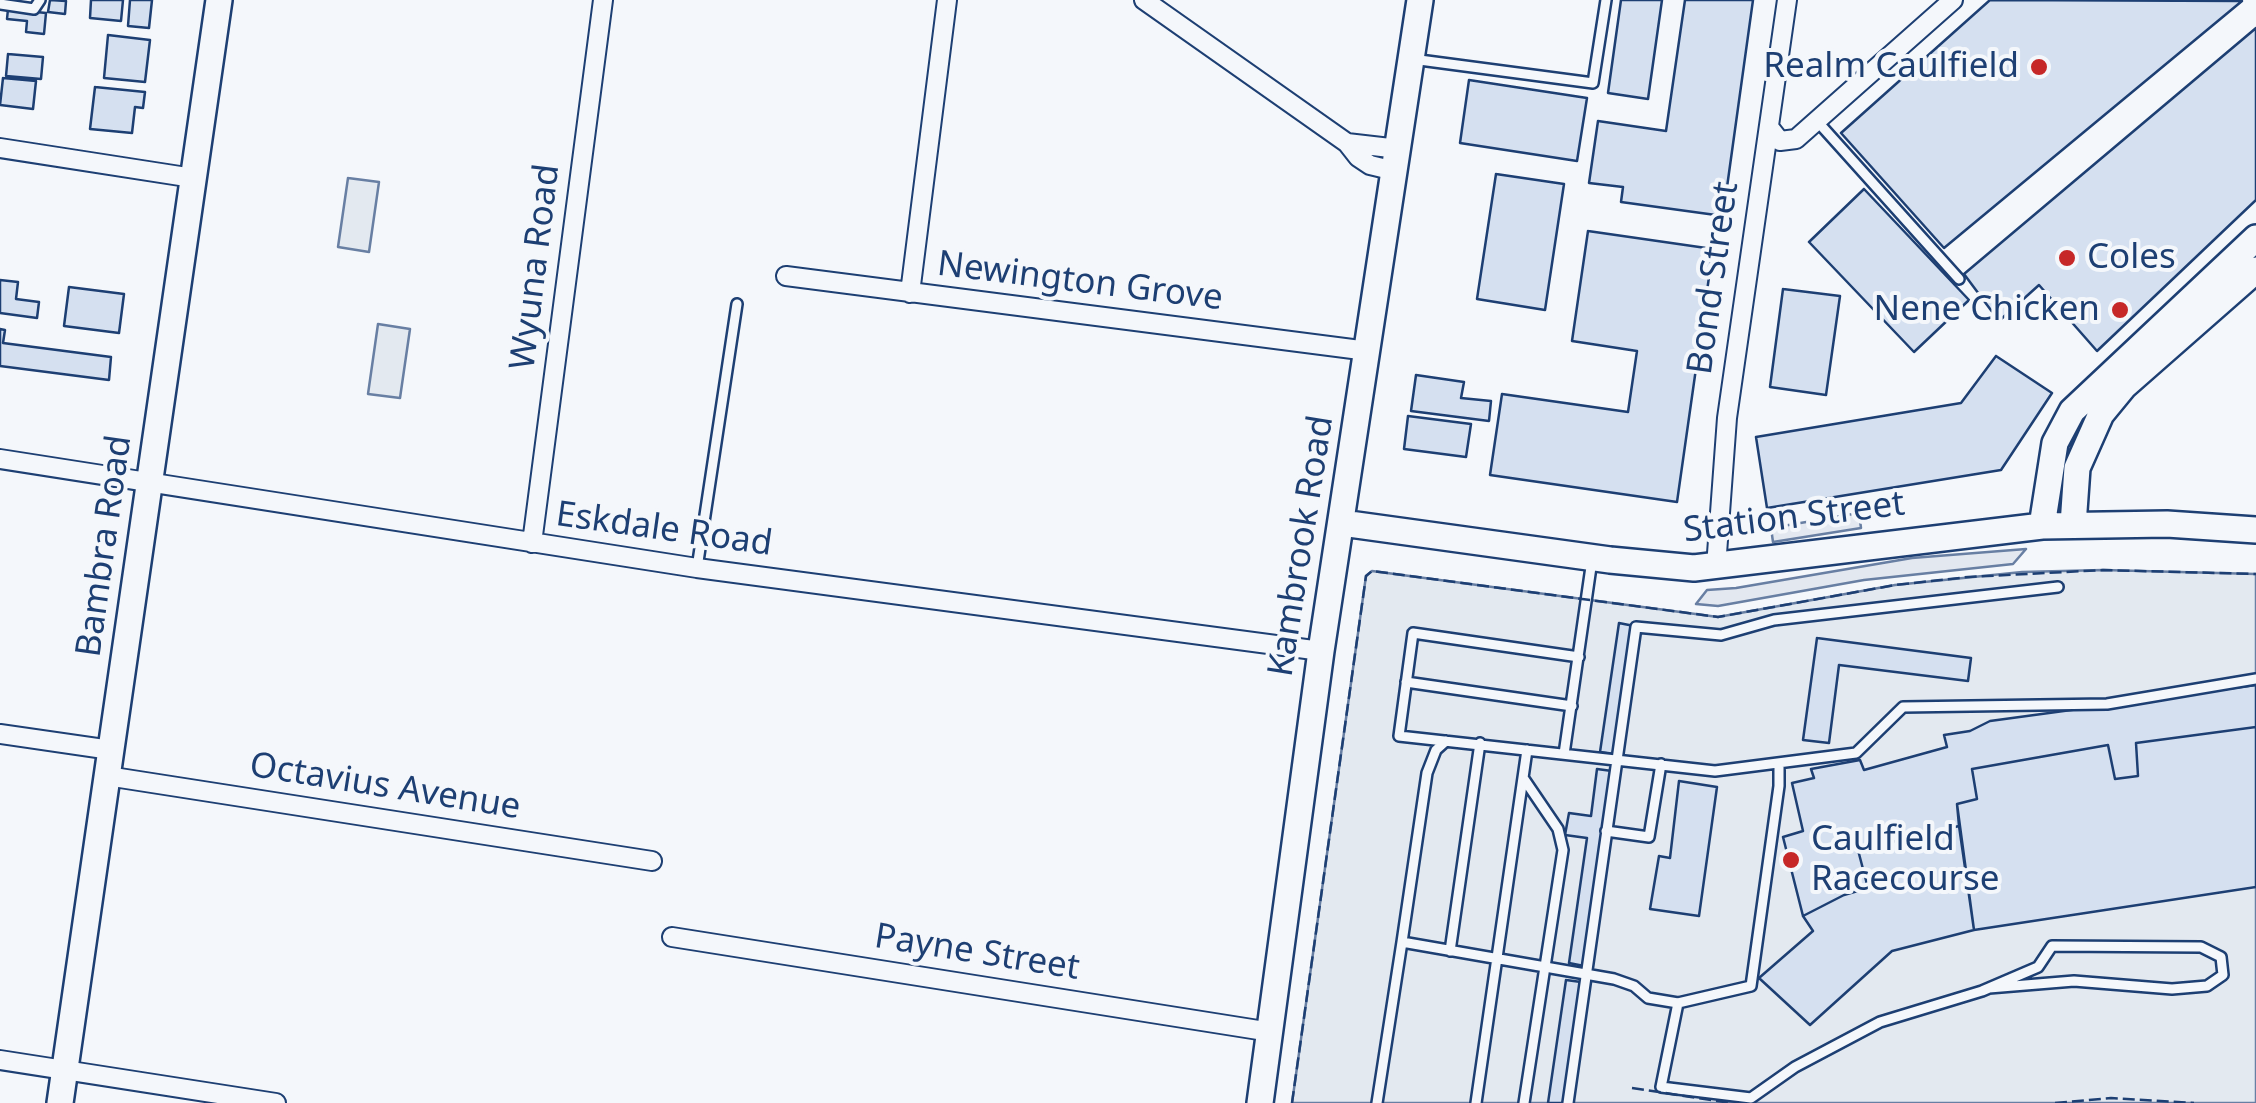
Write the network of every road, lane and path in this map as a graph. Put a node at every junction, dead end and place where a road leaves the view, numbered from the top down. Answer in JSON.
{"nodes":[{"id":1,"x":40,"y":0,"type":"edge"},
{"id":2,"x":219,"y":0,"type":"edge"},
{"id":3,"x":604,"y":0,"type":"edge"},
{"id":4,"x":947,"y":0,"type":"edge"},
{"id":5,"x":1144,"y":0,"type":"edge"},
{"id":6,"x":1420,"y":0,"type":"edge"},
{"id":7,"x":1606,"y":0,"type":"edge"},
{"id":8,"x":1787,"y":0,"type":"edge"},
{"id":9,"x":1953,"y":0,"type":"edge"},
{"id":10,"x":0,"y":4,"type":"edge"},
{"id":11,"x":1412,"y":59,"type":"junction"},
{"id":12,"x":1816,"y":121,"type":"junction"},
{"id":13,"x":1769,"y":127,"type":"junction"},
{"id":14,"x":0,"y":148,"type":"edge"},
{"id":15,"x":1397,"y":160,"type":"junction"},
{"id":16,"x":193,"y":178,"type":"junction"},
{"id":17,"x":2256,"y":238,"type":"edge"},
{"id":18,"x":2256,"y":270,"type":"edge"},
{"id":19,"x":786,"y":276,"type":"dead end"},
{"id":20,"x":1959,"y":280,"type":"dead end"},
{"id":21,"x":910,"y":294,"type":"junction"},
{"id":22,"x":737,"y":304,"type":"dead end"},
{"id":23,"x":1368,"y":350,"type":"junction"},
{"id":24,"x":0,"y":459,"type":"edge"},
{"id":25,"x":150,"y":484,"type":"junction"},
{"id":26,"x":1342,"y":523,"type":"junction"},
{"id":27,"x":2042,"y":526,"type":"junction"},
{"id":28,"x":2074,"y":526,"type":"junction"},
{"id":29,"x":2256,"y":530,"type":"edge"},
{"id":30,"x":532,"y":543,"type":"junction"},
{"id":31,"x":1592,"y":558,"type":"junction"},
{"id":32,"x":1716,"y":567,"type":"junction"},
{"id":33,"x":697,"y":568,"type":"junction"},
{"id":34,"x":2058,"y":587,"type":"dead end"},
{"id":35,"x":1321,"y":651,"type":"junction"},
{"id":36,"x":1579,"y":657,"type":"junction"},
{"id":37,"x":2256,"y":679,"type":"edge"},
{"id":38,"x":1406,"y":682,"type":"junction"},
{"id":39,"x":1572,"y":706,"type":"junction"},
{"id":40,"x":0,"y":734,"type":"edge"},
{"id":41,"x":1446,"y":742,"type":"junction"},
{"id":42,"x":1480,"y":743,"type":"junction"},
{"id":43,"x":110,"y":750,"type":"junction"},
{"id":44,"x":1527,"y":750,"type":"junction"},
{"id":45,"x":1564,"y":754,"type":"junction"},
{"id":46,"x":1616,"y":758,"type":"junction"},
{"id":47,"x":1779,"y":763,"type":"junction"},
{"id":48,"x":1661,"y":764,"type":"junction"},
{"id":49,"x":108,"y":776,"type":"junction"},
{"id":50,"x":1524,"y":778,"type":"junction"},
{"id":51,"x":1606,"y":832,"type":"junction"},
{"id":52,"x":652,"y":862,"type":"dead end"},
{"id":53,"x":672,"y":937,"type":"dead end"},
{"id":54,"x":1402,"y":942,"type":"junction"},
{"id":55,"x":1450,"y":951,"type":"junction"},
{"id":56,"x":1497,"y":959,"type":"junction"},
{"id":57,"x":1544,"y":967,"type":"junction"},
{"id":58,"x":1586,"y":974,"type":"junction"},
{"id":59,"x":1989,"y":988,"type":"junction"},
{"id":60,"x":1678,"y":1003,"type":"junction"},
{"id":61,"x":1270,"y":1032,"type":"junction"},
{"id":62,"x":0,"y":1060,"type":"edge"},
{"id":63,"x":65,"y":1070,"type":"junction"},
{"id":64,"x":60,"y":1103,"type":"edge"},
{"id":65,"x":276,"y":1103,"type":"edge"},
{"id":66,"x":1260,"y":1103,"type":"edge"},
{"id":67,"x":1377,"y":1103,"type":"edge"},
{"id":68,"x":1476,"y":1103,"type":"edge"},
{"id":69,"x":1524,"y":1103,"type":"edge"},
{"id":70,"x":1568,"y":1103,"type":"edge"}],
"edges":[{"from":1,"to":10,"type":"lane"},
{"from":2,"to":16,"type":"street","name":"Bambra Road"},
{"from":3,"to":30,"type":"street","name":"Wyuna Road"},
{"from":4,"to":21,"type":"street"},
{"from":5,"to":15,"type":"street"},
{"from":6,"to":11,"type":"street","name":"Kambrook Road"},
{"from":7,"to":11,"type":"lane"},
{"from":8,"to":13,"type":"street","name":"Bond Street"},
{"from":9,"to":12,"type":"street"},
{"from":11,"to":15,"type":"street","name":"Kambrook Road"},
{"from":12,"to":13,"type":"street"},
{"from":12,"to":20,"type":"lane"},
{"from":13,"to":32,"type":"street","name":"Bond Street"},
{"from":14,"to":16,"type":"street"},
{"from":15,"to":23,"type":"street","name":"Kambrook Road"},
{"from":16,"to":25,"type":"street","name":"Bambra Road"},
{"from":17,"to":27,"type":"street"},
{"from":18,"to":28,"type":"street"},
{"from":19,"to":21,"type":"street","name":"Newington Grove"},
{"from":21,"to":23,"type":"street","name":"Newington Grove"},
{"from":22,"to":33,"type":"lane"},
{"from":23,"to":26,"type":"street","name":"Kambrook Road"},
{"from":24,"to":25,"type":"street","name":"Eskdale Road"},
{"from":25,"to":30,"type":"street","name":"Eskdale Road"},
{"from":25,"to":43,"type":"street","name":"Bambra Road"},
{"from":26,"to":31,"type":"street","name":"Station Street"},
{"from":26,"to":35,"type":"street","name":"Kambrook Road"},
{"from":27,"to":28,"type":"street","name":"Station Street"},
{"from":27,"to":32,"type":"street","name":"Station Street"},
{"from":28,"to":29,"type":"street","name":"Station Street"},
{"from":30,"to":33,"type":"street","name":"Eskdale Road"},
{"from":31,"to":32,"type":"street","name":"Station Street"},
{"from":31,"to":36,"type":"lane"},
{"from":33,"to":35,"type":"street","name":"Eskdale Road"},
{"from":34,"to":46,"type":"lane"},
{"from":35,"to":61,"type":"street","name":"Kambrook Road"},
{"from":36,"to":38,"type":"lane"},
{"from":36,"to":39,"type":"lane"},
{"from":37,"to":47,"type":"lane"},
{"from":38,"to":39,"type":"lane"},
{"from":38,"to":41,"type":"lane"},
{"from":39,"to":45,"type":"lane"},
{"from":40,"to":43,"type":"street"},
{"from":41,"to":42,"type":"lane"},
{"from":41,"to":54,"type":"lane"},
{"from":42,"to":44,"type":"lane"},
{"from":42,"to":55,"type":"lane"},
{"from":43,"to":49,"type":"street","name":"Bambra Road"},
{"from":44,"to":45,"type":"lane"},
{"from":44,"to":50,"type":"lane"},
{"from":45,"to":46,"type":"lane"},
{"from":46,"to":48,"type":"lane"},
{"from":46,"to":51,"type":"lane"},
{"from":47,"to":48,"type":"lane"},
{"from":47,"to":60,"type":"lane"},
{"from":48,"to":51,"type":"lane"},
{"from":49,"to":52,"type":"street","name":"Octavius Avenue"},
{"from":49,"to":63,"type":"street","name":"Bambra Road"},
{"from":50,"to":56,"type":"lane"},
{"from":50,"to":57,"type":"lane"},
{"from":51,"to":58,"type":"lane"},
{"from":53,"to":61,"type":"street","name":"Payne Street"},
{"from":54,"to":55,"type":"lane"},
{"from":54,"to":67,"type":"lane"},
{"from":55,"to":56,"type":"lane"},
{"from":56,"to":57,"type":"lane"},
{"from":56,"to":68,"type":"lane"},
{"from":57,"to":58,"type":"lane"},
{"from":57,"to":69,"type":"lane"},
{"from":58,"to":60,"type":"lane"},
{"from":58,"to":70,"type":"lane"},
{"from":59,"to":59,"type":"lane"},
{"from":59,"to":60,"type":"lane"},
{"from":61,"to":66,"type":"street","name":"Kambrook Road"},
{"from":62,"to":63,"type":"street"},
{"from":63,"to":64,"type":"street","name":"Bambra Road"},
{"from":63,"to":65,"type":"street"}]}
